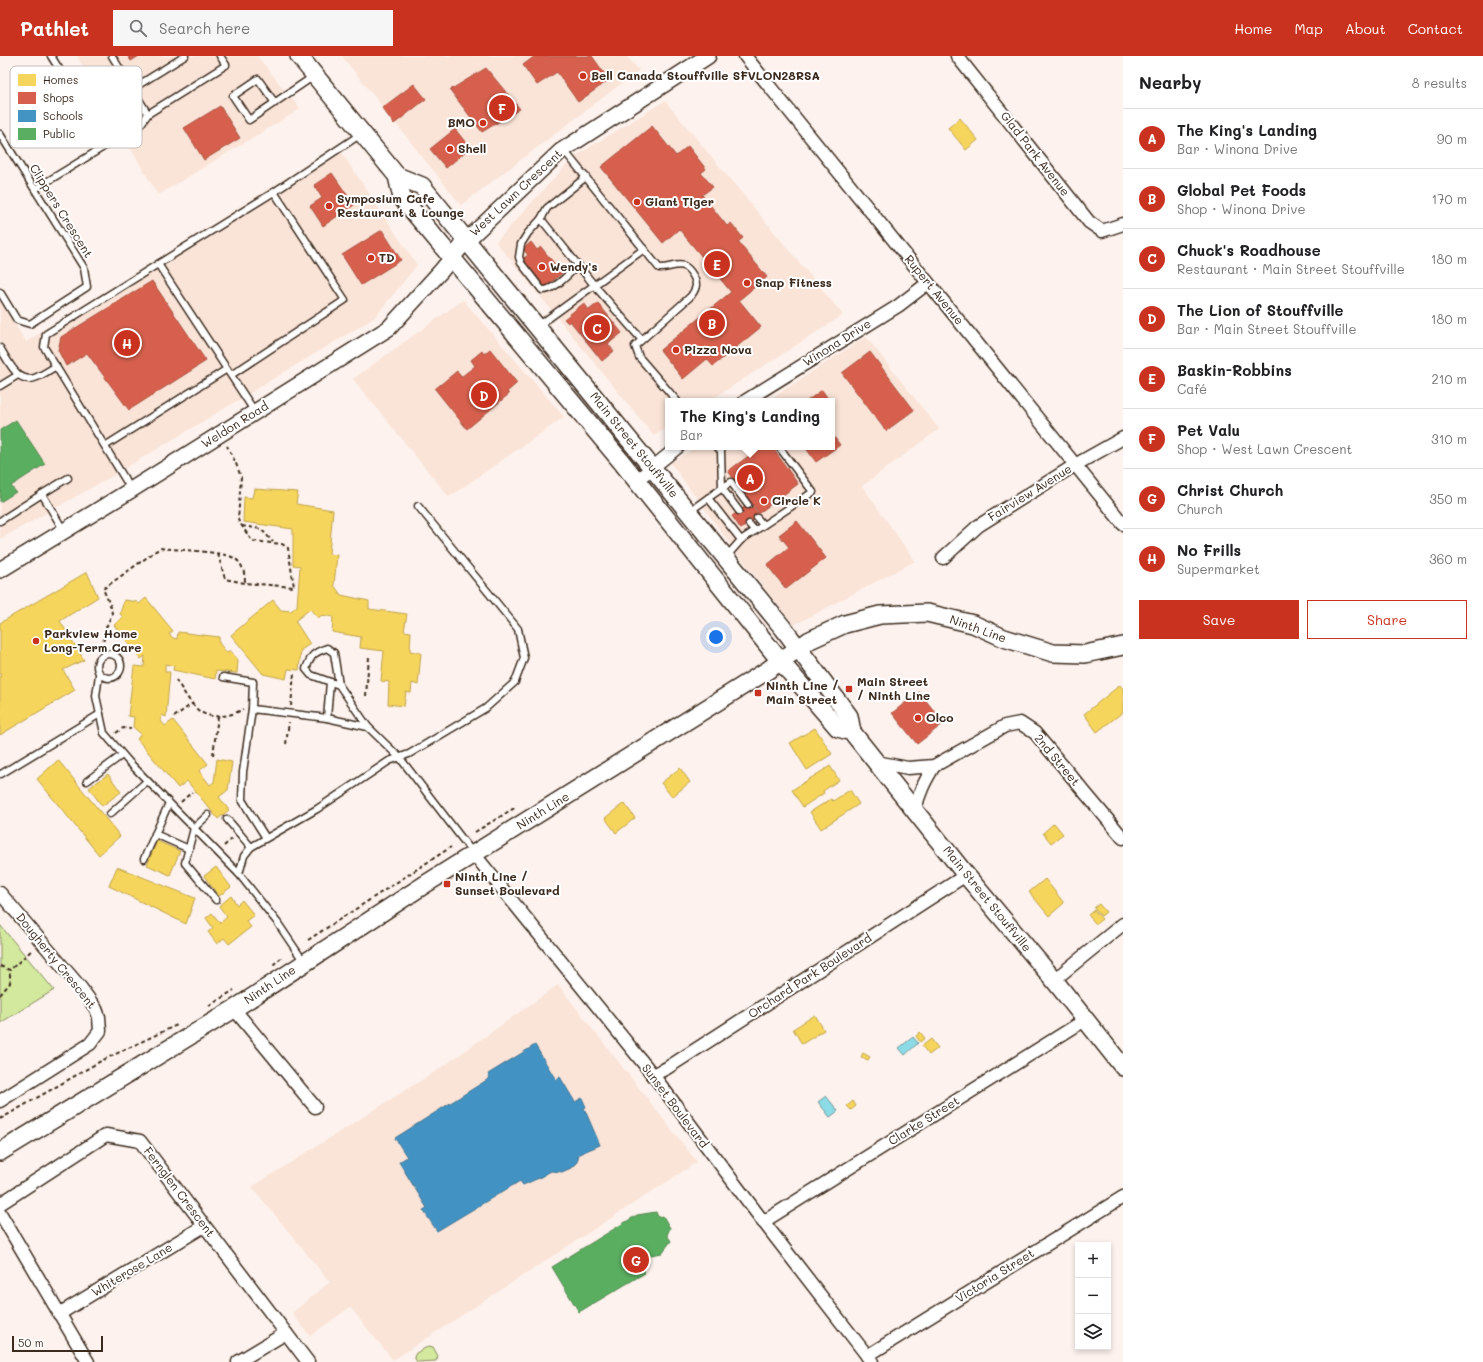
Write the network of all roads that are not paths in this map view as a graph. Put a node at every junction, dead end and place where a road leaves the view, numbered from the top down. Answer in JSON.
{"nodes":[{"id":1,"x":51,"y":56,"type":"edge"},
{"id":2,"x":112,"y":56,"type":"edge"},
{"id":3,"x":185,"y":56,"type":"edge"},
{"id":4,"x":220,"y":56,"type":"edge"},
{"id":5,"x":299,"y":56,"type":"edge"},
{"id":6,"x":708,"y":56,"type":"edge"},
{"id":7,"x":745,"y":56,"type":"edge"},
{"id":8,"x":957,"y":56,"type":"edge"},
{"id":9,"x":57,"y":66,"type":"edge"},
{"id":10,"x":118,"y":66,"type":"edge"},
{"id":11,"x":315,"y":75,"type":"junction"},
{"id":12,"x":142,"y":83,"type":"edge"},
{"id":13,"x":275,"y":103,"type":"junction"},
{"id":14,"x":142,"y":105,"type":"edge"},
{"id":15,"x":148,"y":114,"type":"junction"},
{"id":16,"x":142,"y":123,"type":"edge"},
{"id":17,"x":362,"y":133,"type":"junction"},
{"id":18,"x":0,"y":134,"type":"edge"},
{"id":19,"x":102,"y":148,"type":"edge"},
{"id":20,"x":563,"y":149,"type":"junction"},
{"id":21,"x":397,"y":176,"type":"junction"},
{"id":22,"x":586,"y":177,"type":"junction"},
{"id":23,"x":36,"y":189,"type":"junction"},
{"id":24,"x":274,"y":192,"type":"junction"},
{"id":25,"x":541,"y":219,"type":"junction"},
{"id":26,"x":1123,"y":224,"type":"edge"},
{"id":27,"x":466,"y":241,"type":"junction"},
{"id":28,"x":644,"y":249,"type":"junction"},
{"id":29,"x":453,"y":258,"type":"junction"},
{"id":30,"x":158,"y":264,"type":"junction"},
{"id":31,"x":578,"y":265,"type":"junction"},
{"id":32,"x":928,"y":283,"type":"junction"},
{"id":33,"x":594,"y":285,"type":"junction"},
{"id":34,"x":0,"y":292,"type":"edge"},
{"id":35,"x":537,"y":327,"type":"junction"},
{"id":36,"x":641,"y":339,"type":"junction"},
{"id":37,"x":0,"y":348,"type":"edge"},
{"id":38,"x":56,"y":366,"type":"junction"},
{"id":39,"x":227,"y":369,"type":"junction"},
{"id":40,"x":18,"y":375,"type":"junction"},
{"id":41,"x":231,"y":375,"type":"junction"},
{"id":42,"x":0,"y":386,"type":"edge"},
{"id":43,"x":673,"y":398,"type":"edge"},
{"id":44,"x":750,"y":398,"type":"edge"},
{"id":45,"x":255,"y":412,"type":"junction"},
{"id":46,"x":1123,"y":438,"type":"edge"},
{"id":47,"x":105,"y":446,"type":"junction"},
{"id":48,"x":674,"y":450,"type":"edge"},
{"id":49,"x":719,"y":450,"type":"edge"},
{"id":50,"x":781,"y":450,"type":"edge"},
{"id":51,"x":1075,"y":465,"type":"junction"},
{"id":52,"x":652,"y":468,"type":"junction"},
{"id":53,"x":68,"y":478,"type":"dead end"},
{"id":54,"x":637,"y":480,"type":"junction"},
{"id":55,"x":722,"y":488,"type":"junction"},
{"id":56,"x":132,"y":490,"type":"junction"},
{"id":57,"x":42,"y":494,"type":"junction"},
{"id":58,"x":708,"y":498,"type":"junction"},
{"id":59,"x":748,"y":505,"type":"dead end"},
{"id":60,"x":418,"y":506,"type":"dead end"},
{"id":61,"x":739,"y":511,"type":"dead end"},
{"id":62,"x":688,"y":512,"type":"junction"},
{"id":63,"x":757,"y":518,"type":"dead end"},
{"id":64,"x":0,"y":521,"type":"edge"},
{"id":65,"x":749,"y":524,"type":"dead end"},
{"id":66,"x":1123,"y":524,"type":"edge"},
{"id":67,"x":763,"y":525,"type":"junction"},
{"id":68,"x":64,"y":531,"type":"junction"},
{"id":69,"x":754,"y":531,"type":"junction"},
{"id":70,"x":741,"y":540,"type":"junction"},
{"id":71,"x":725,"y":558,"type":"junction"},
{"id":72,"x":943,"y":558,"type":"dead end"},
{"id":73,"x":0,"y":570,"type":"edge"},
{"id":74,"x":1123,"y":646,"type":"edge"},
{"id":75,"x":799,"y":649,"type":"junction"},
{"id":76,"x":781,"y":662,"type":"junction"},
{"id":77,"x":99,"y":674,"type":"junction"},
{"id":78,"x":223,"y":677,"type":"dead end"},
{"id":79,"x":330,"y":682,"type":"junction"},
{"id":80,"x":339,"y":685,"type":"junction"},
{"id":81,"x":252,"y":709,"type":"junction"},
{"id":82,"x":100,"y":714,"type":"junction"},
{"id":83,"x":327,"y":718,"type":"junction"},
{"id":84,"x":368,"y":727,"type":"junction"},
{"id":85,"x":852,"y":732,"type":"junction"},
{"id":86,"x":122,"y":754,"type":"junction"},
{"id":87,"x":400,"y":758,"type":"junction"},
{"id":88,"x":876,"y":762,"type":"junction"},
{"id":89,"x":934,"y":766,"type":"junction"},
{"id":90,"x":0,"y":774,"type":"edge"},
{"id":91,"x":87,"y":781,"type":"dead end"},
{"id":92,"x":147,"y":781,"type":"junction"},
{"id":93,"x":171,"y":805,"type":"junction"},
{"id":94,"x":915,"y":811,"type":"junction"},
{"id":95,"x":110,"y":814,"type":"dead end"},
{"id":96,"x":208,"y":815,"type":"dead end"},
{"id":97,"x":227,"y":818,"type":"dead end"},
{"id":98,"x":194,"y":828,"type":"junction"},
{"id":99,"x":155,"y":834,"type":"junction"},
{"id":100,"x":266,"y":838,"type":"junction"},
{"id":101,"x":1123,"y":838,"type":"edge"},
{"id":102,"x":251,"y":847,"type":"junction"},
{"id":103,"x":189,"y":848,"type":"junction"},
{"id":104,"x":474,"y":854,"type":"junction"},
{"id":105,"x":144,"y":859,"type":"dead end"},
{"id":106,"x":239,"y":874,"type":"junction"},
{"id":107,"x":966,"y":875,"type":"junction"},
{"id":108,"x":0,"y":893,"type":"edge"},
{"id":109,"x":216,"y":900,"type":"dead end"},
{"id":110,"x":1123,"y":924,"type":"edge"},
{"id":111,"x":304,"y":962,"type":"junction"},
{"id":112,"x":1054,"y":980,"type":"junction"},
{"id":113,"x":234,"y":1009,"type":"junction"},
{"id":114,"x":1085,"y":1020,"type":"junction"},
{"id":115,"x":1123,"y":1066,"type":"edge"},
{"id":116,"x":653,"y":1076,"type":"junction"},
{"id":117,"x":0,"y":1101,"type":"edge"},
{"id":118,"x":315,"y":1107,"type":"dead end"},
{"id":119,"x":0,"y":1152,"type":"edge"},
{"id":120,"x":1123,"y":1197,"type":"edge"},
{"id":121,"x":0,"y":1204,"type":"edge"},
{"id":122,"x":0,"y":1213,"type":"edge"},
{"id":123,"x":764,"y":1222,"type":"junction"},
{"id":124,"x":204,"y":1226,"type":"junction"},
{"id":125,"x":59,"y":1314,"type":"junction"},
{"id":126,"x":286,"y":1333,"type":"junction"},
{"id":127,"x":869,"y":1359,"type":"edge"},
{"id":128,"x":88,"y":1362,"type":"edge"},
{"id":129,"x":238,"y":1362,"type":"edge"},
{"id":130,"x":308,"y":1362,"type":"edge"}],
"edges":[{"from":1,"to":9,"type":"lane"},
{"from":2,"to":10,"type":"lane"},
{"from":3,"to":12,"type":"lane"},
{"from":4,"to":15,"type":"lane"},
{"from":5,"to":11,"type":"main road","name":"Main Street Stouffville"},
{"from":6,"to":20,"type":"street","name":"West Lawn Crescent"},
{"from":7,"to":32,"type":"street","name":"Rupert Avenue"},
{"from":8,"to":26,"type":"street","name":"Glad Park Avenue"},
{"from":11,"to":13,"type":"lane"},
{"from":11,"to":17,"type":"main road","name":"Main Street Stouffville"},
{"from":13,"to":13,"type":"lane"},
{"from":14,"to":15,"type":"lane"},
{"from":15,"to":16,"type":"lane"},
{"from":17,"to":21,"type":"main road","name":"Main Street Stouffville"},
{"from":17,"to":24,"type":"lane"},
{"from":18,"to":23,"type":"lane","name":"Clippers Crescent"},
{"from":19,"to":23,"type":"lane"},
{"from":20,"to":22,"type":"lane"},
{"from":20,"to":27,"type":"street","name":"West Lawn Crescent"},
{"from":21,"to":27,"type":"main road","name":"Main Street Stouffville"},
{"from":21,"to":29,"type":"main road","name":"Main Street Stouffville"},
{"from":22,"to":25,"type":"lane"},
{"from":22,"to":28,"type":"lane"},
{"from":23,"to":34,"type":"lane","name":"Clippers Crescent"},
{"from":24,"to":30,"type":"lane"},
{"from":24,"to":41,"type":"lane"},
{"from":25,"to":31,"type":"lane"},
{"from":25,"to":31,"type":"lane"},
{"from":27,"to":29,"type":"street","name":"West Lawn Crescent"},
{"from":27,"to":35,"type":"main road","name":"Main Street Stouffville"},
{"from":28,"to":33,"type":"lane"},
{"from":28,"to":36,"type":"lane"},
{"from":29,"to":45,"type":"street","name":"Weldon Road"},
{"from":29,"to":54,"type":"main road","name":"Main Street Stouffville"},
{"from":30,"to":38,"type":"lane"},
{"from":30,"to":39,"type":"lane"},
{"from":31,"to":33,"type":"lane"},
{"from":32,"to":44,"type":"street","name":"Winona Drive"},
{"from":32,"to":51,"type":"street","name":"Rupert Avenue"},
{"from":33,"to":35,"type":"lane"},
{"from":33,"to":36,"type":"lane"},
{"from":35,"to":52,"type":"main road","name":"Main Street Stouffville"},
{"from":36,"to":43,"type":"lane"},
{"from":37,"to":40,"type":"lane"},
{"from":38,"to":40,"type":"lane"},
{"from":38,"to":47,"type":"lane"},
{"from":39,"to":41,"type":"lane"},
{"from":39,"to":47,"type":"lane"},
{"from":40,"to":42,"type":"lane"},
{"from":41,"to":45,"type":"lane"},
{"from":45,"to":56,"type":"street","name":"Weldon Road"},
{"from":46,"to":51,"type":"street","name":"Fairview Avenue"},
{"from":47,"to":56,"type":"lane"},
{"from":48,"to":52,"type":"street"},
{"from":49,"to":55,"type":"lane"},
{"from":50,"to":67,"type":"lane"},
{"from":51,"to":66,"type":"street","name":"Rupert Avenue"},
{"from":51,"to":72,"type":"street","name":"Fairview Avenue"},
{"from":52,"to":54,"type":"street"},
{"from":52,"to":62,"type":"main road","name":"Main Street Stouffville"},
{"from":53,"to":57,"type":"lane"},
{"from":54,"to":76,"type":"main road","name":"Main Street Stouffville"},
{"from":55,"to":58,"type":"lane"},
{"from":55,"to":59,"type":"lane"},
{"from":55,"to":61,"type":"lane"},
{"from":56,"to":68,"type":"street","name":"Weldon Road"},
{"from":57,"to":64,"type":"lane"},
{"from":57,"to":68,"type":"lane"},
{"from":58,"to":62,"type":"lane"},
{"from":58,"to":70,"type":"lane"},
{"from":60,"to":87,"type":"lane"},
{"from":62,"to":71,"type":"main road","name":"Main Street Stouffville"},
{"from":63,"to":67,"type":"lane"},
{"from":65,"to":69,"type":"lane"},
{"from":67,"to":69,"type":"lane"},
{"from":68,"to":73,"type":"street","name":"Weldon Road"},
{"from":69,"to":70,"type":"lane"},
{"from":70,"to":71,"type":"lane"},
{"from":71,"to":75,"type":"main road","name":"Main Street Stouffville"},
{"from":74,"to":75,"type":"main road","name":"Ninth Line"},
{"from":75,"to":76,"type":"main road","name":"Ninth Line"},
{"from":75,"to":85,"type":"main road","name":"Main Street Stouffville"},
{"from":76,"to":85,"type":"main road","name":"Main Street Stouffville"},
{"from":76,"to":104,"type":"main road","name":"Ninth Line"},
{"from":77,"to":77,"type":"lane"},
{"from":77,"to":82,"type":"lane"},
{"from":78,"to":81,"type":"lane"},
{"from":79,"to":80,"type":"lane"},
{"from":79,"to":80,"type":"lane"},
{"from":79,"to":83,"type":"lane"},
{"from":80,"to":84,"type":"lane"},
{"from":81,"to":83,"type":"lane"},
{"from":81,"to":100,"type":"lane"},
{"from":82,"to":86,"type":"lane"},
{"from":82,"to":90,"type":"lane"},
{"from":83,"to":84,"type":"lane"},
{"from":84,"to":87,"type":"lane"},
{"from":85,"to":88,"type":"main road","name":"Main Street Stouffville"},
{"from":86,"to":91,"type":"lane"},
{"from":86,"to":92,"type":"lane"},
{"from":87,"to":100,"type":"lane"},
{"from":87,"to":104,"type":"lane"},
{"from":88,"to":89,"type":"street","name":"2nd Street"},
{"from":88,"to":94,"type":"main road","name":"Main Street Stouffville"},
{"from":89,"to":94,"type":"street","name":"2nd Street"},
{"from":89,"to":101,"type":"street","name":"2nd Street"},
{"from":92,"to":93,"type":"lane"},
{"from":92,"to":95,"type":"lane"},
{"from":93,"to":98,"type":"lane"},
{"from":93,"to":99,"type":"lane"},
{"from":94,"to":107,"type":"main road","name":"Main Street Stouffville"},
{"from":96,"to":98,"type":"lane"},
{"from":97,"to":102,"type":"lane"},
{"from":98,"to":103,"type":"lane"},
{"from":98,"to":106,"type":"lane"},
{"from":99,"to":103,"type":"lane"},
{"from":99,"to":105,"type":"lane"},
{"from":100,"to":102,"type":"lane"},
{"from":102,"to":106,"type":"lane"},
{"from":103,"to":109,"type":"lane"},
{"from":104,"to":111,"type":"main road","name":"Ninth Line"},
{"from":104,"to":116,"type":"street","name":"Sunset Boulevard"},
{"from":106,"to":111,"type":"lane"},
{"from":107,"to":112,"type":"main road","name":"Main Street Stouffville"},
{"from":107,"to":116,"type":"street","name":"Orchard Park Boulevard"},
{"from":108,"to":117,"type":"street","name":"Dougherty Crescent"},
{"from":110,"to":112,"type":"street"},
{"from":111,"to":113,"type":"main road","name":"Ninth Line"},
{"from":112,"to":114,"type":"main road","name":"Main Street Stouffville"},
{"from":113,"to":118,"type":"street"},
{"from":113,"to":119,"type":"main road","name":"Ninth Line"},
{"from":114,"to":115,"type":"main road","name":"Main Street Stouffville"},
{"from":114,"to":123,"type":"street","name":"Clarke Street"},
{"from":116,"to":123,"type":"street","name":"Sunset Boulevard"},
{"from":120,"to":127,"type":"street","name":"Victoria Street"},
{"from":121,"to":124,"type":"street","name":"Fernglen Crescent"},
{"from":122,"to":125,"type":"street"},
{"from":123,"to":127,"type":"street","name":"Sunset Boulevard"},
{"from":124,"to":125,"type":"street","name":"Whiterose Lane"},
{"from":124,"to":126,"type":"street","name":"Fernglen Crescent"},
{"from":125,"to":128,"type":"street"},
{"from":126,"to":129,"type":"street"},
{"from":126,"to":130,"type":"street","name":"Fernglen Crescent"}]}
